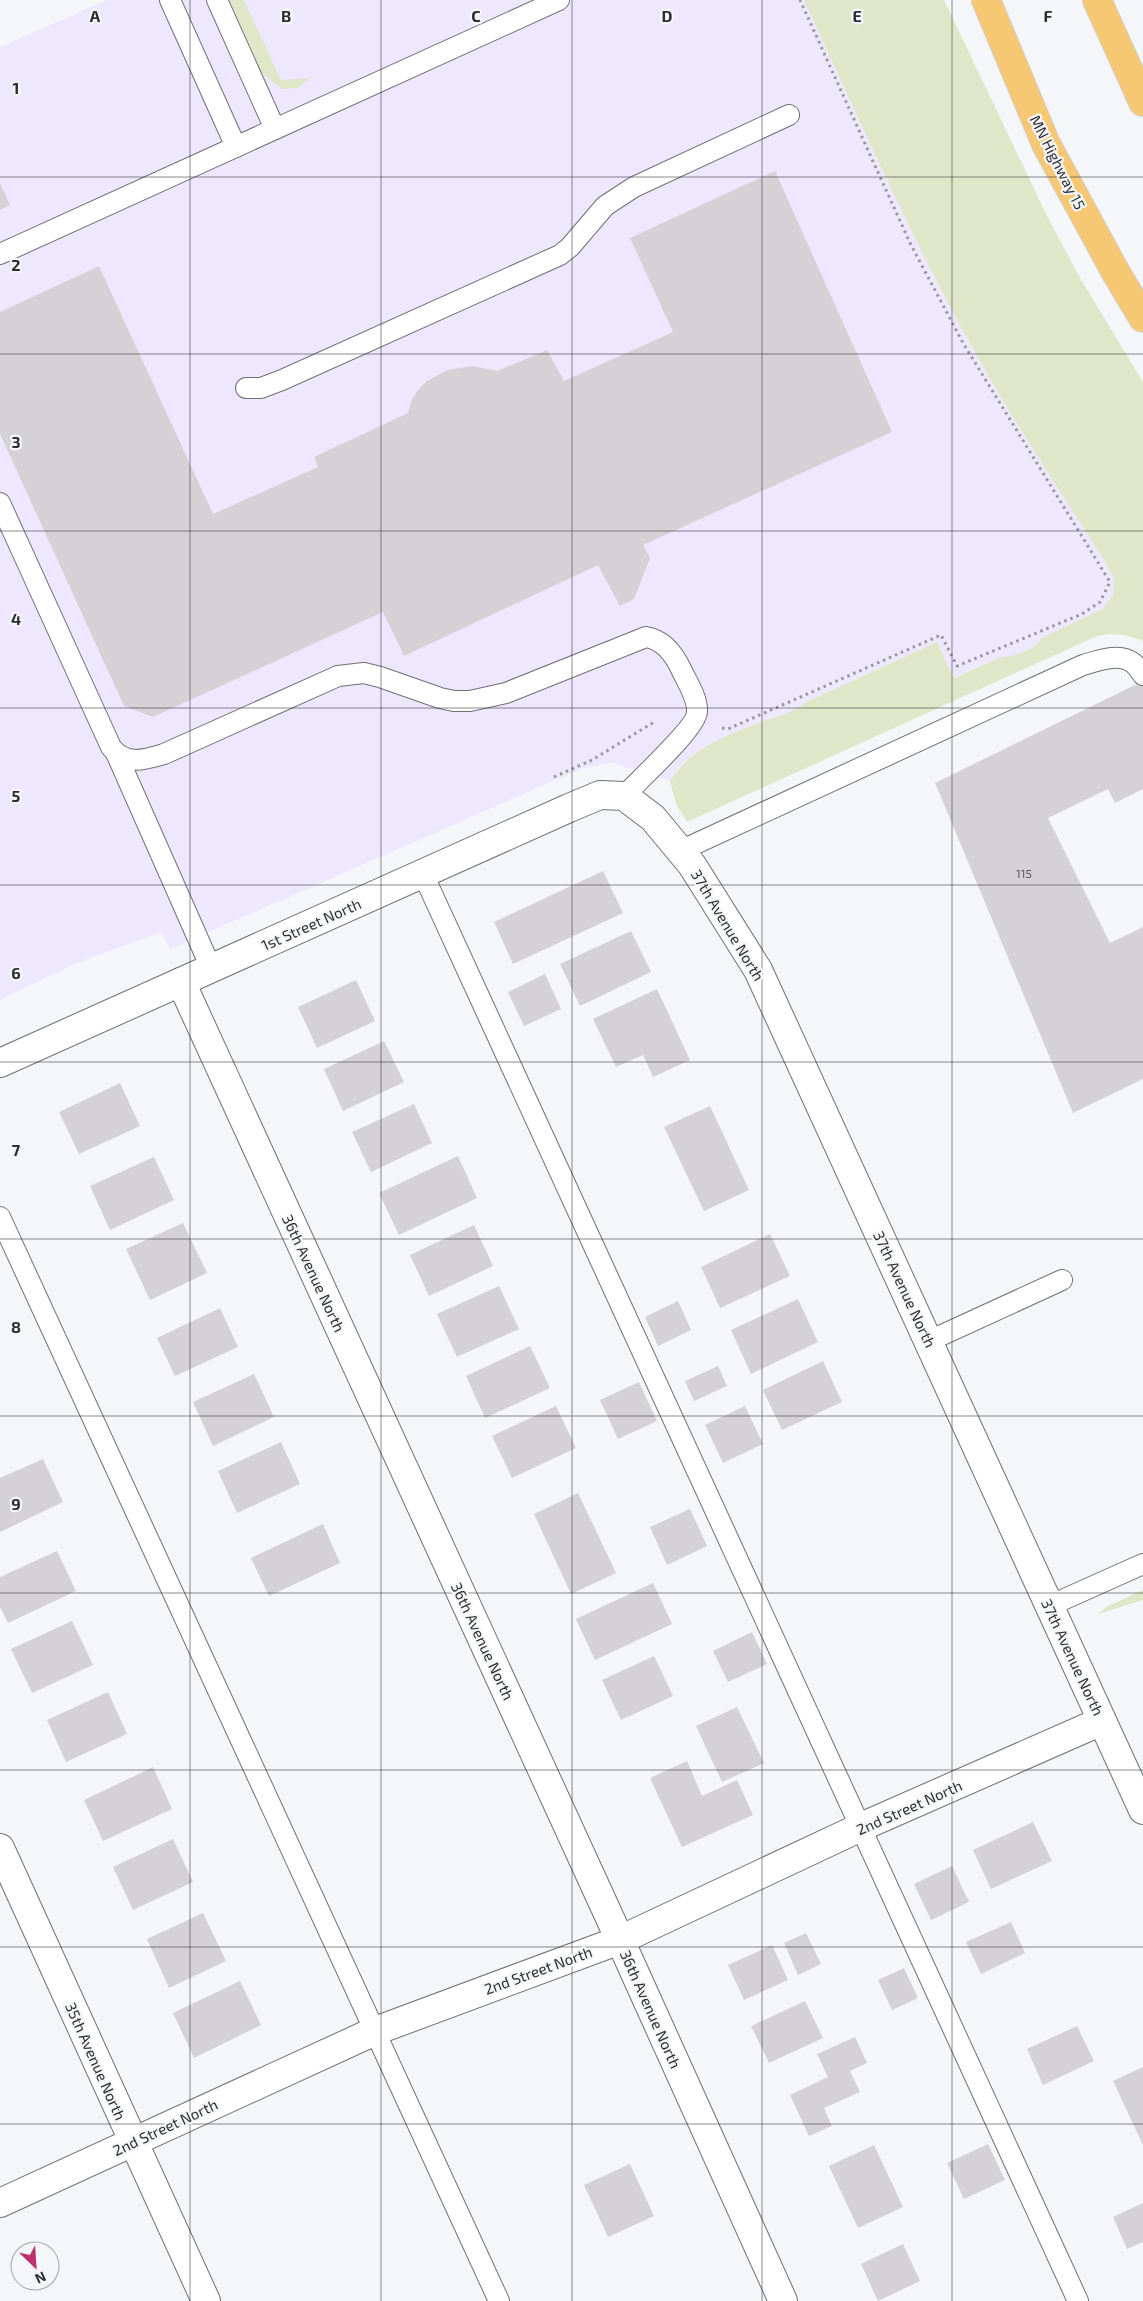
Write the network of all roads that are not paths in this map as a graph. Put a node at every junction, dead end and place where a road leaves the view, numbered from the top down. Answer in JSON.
{"nodes":[{"id":1,"x":170,"y":0,"type":"edge"},
{"id":2,"x":217,"y":0,"type":"edge"},
{"id":3,"x":559,"y":0,"type":"edge"},
{"id":4,"x":986,"y":0,"type":"edge"},
{"id":5,"x":1098,"y":0,"type":"edge"},
{"id":6,"x":1143,"y":102,"type":"edge"},
{"id":7,"x":789,"y":115,"type":"dead end"},
{"id":8,"x":275,"y":129,"type":"junction"},
{"id":9,"x":236,"y":147,"type":"junction"},
{"id":10,"x":0,"y":254,"type":"edge"},
{"id":11,"x":1143,"y":318,"type":"edge"},
{"id":12,"x":246,"y":388,"type":"dead end"},
{"id":13,"x":0,"y":503,"type":"edge"},
{"id":14,"x":1143,"y":675,"type":"edge"},
{"id":15,"x":116,"y":753,"type":"junction"},
{"id":16,"x":624,"y":796,"type":"junction"},
{"id":17,"x":680,"y":851,"type":"junction"},
{"id":18,"x":423,"y":874,"type":"junction"},
{"id":19,"x":211,"y":968,"type":"junction"},
{"id":20,"x":181,"y":982,"type":"junction"},
{"id":21,"x":0,"y":1063,"type":"edge"},
{"id":22,"x":0,"y":1217,"type":"edge"},
{"id":23,"x":1062,"y":1280,"type":"dead end"},
{"id":24,"x":928,"y":1341,"type":"junction"},
{"id":25,"x":1143,"y":1564,"type":"edge"},
{"id":26,"x":1049,"y":1606,"type":"junction"},
{"id":27,"x":1102,"y":1721,"type":"junction"},
{"id":28,"x":1143,"y":1810,"type":"edge"},
{"id":29,"x":861,"y":1827,"type":"junction"},
{"id":30,"x":0,"y":1848,"type":"edge"},
{"id":31,"x":620,"y":1940,"type":"junction"},
{"id":32,"x":375,"y":2031,"type":"junction"},
{"id":33,"x":133,"y":2142,"type":"junction"},
{"id":34,"x":0,"y":2203,"type":"edge"},
{"id":35,"x":206,"y":2301,"type":"edge"},
{"id":36,"x":499,"y":2301,"type":"edge"},
{"id":37,"x":783,"y":2301,"type":"edge"},
{"id":38,"x":1078,"y":2301,"type":"edge"}],
"edges":[{"from":1,"to":9,"type":"lane"},
{"from":2,"to":8,"type":"lane"},
{"from":3,"to":8,"type":"lane"},
{"from":4,"to":11,"type":"highway","name":"MN Highway 15"},
{"from":5,"to":6,"type":"highway"},
{"from":7,"to":12,"type":"lane"},
{"from":8,"to":9,"type":"lane"},
{"from":9,"to":10,"type":"lane"},
{"from":13,"to":15,"type":"lane"},
{"from":14,"to":17,"type":"lane"},
{"from":15,"to":16,"type":"lane"},
{"from":15,"to":19,"type":"lane"},
{"from":16,"to":17,"type":"street","name":"37th Avenue North"},
{"from":16,"to":18,"type":"street","name":"1st Street North"},
{"from":17,"to":24,"type":"street","name":"37th Avenue North"},
{"from":18,"to":19,"type":"street","name":"1st Street North"},
{"from":18,"to":29,"type":"lane"},
{"from":19,"to":20,"type":"street","name":"1st Street North"},
{"from":20,"to":21,"type":"street","name":"1st Street North"},
{"from":20,"to":31,"type":"street","name":"36th Avenue North"},
{"from":22,"to":32,"type":"lane"},
{"from":23,"to":24,"type":"lane"},
{"from":24,"to":26,"type":"street","name":"37th Avenue North"},
{"from":25,"to":26,"type":"lane"},
{"from":26,"to":27,"type":"street","name":"37th Avenue North"},
{"from":27,"to":28,"type":"street","name":"37th Avenue North"},
{"from":27,"to":29,"type":"street","name":"2nd Street North"},
{"from":29,"to":31,"type":"street","name":"2nd Street North"},
{"from":29,"to":38,"type":"lane"},
{"from":30,"to":33,"type":"street","name":"35th Avenue North"},
{"from":31,"to":32,"type":"street","name":"2nd Street North"},
{"from":31,"to":37,"type":"street","name":"36th Avenue North"},
{"from":32,"to":33,"type":"street","name":"2nd Street North"},
{"from":32,"to":36,"type":"lane"},
{"from":33,"to":34,"type":"street","name":"2nd Street North"},
{"from":33,"to":35,"type":"street","name":"35th Avenue North"}]}
